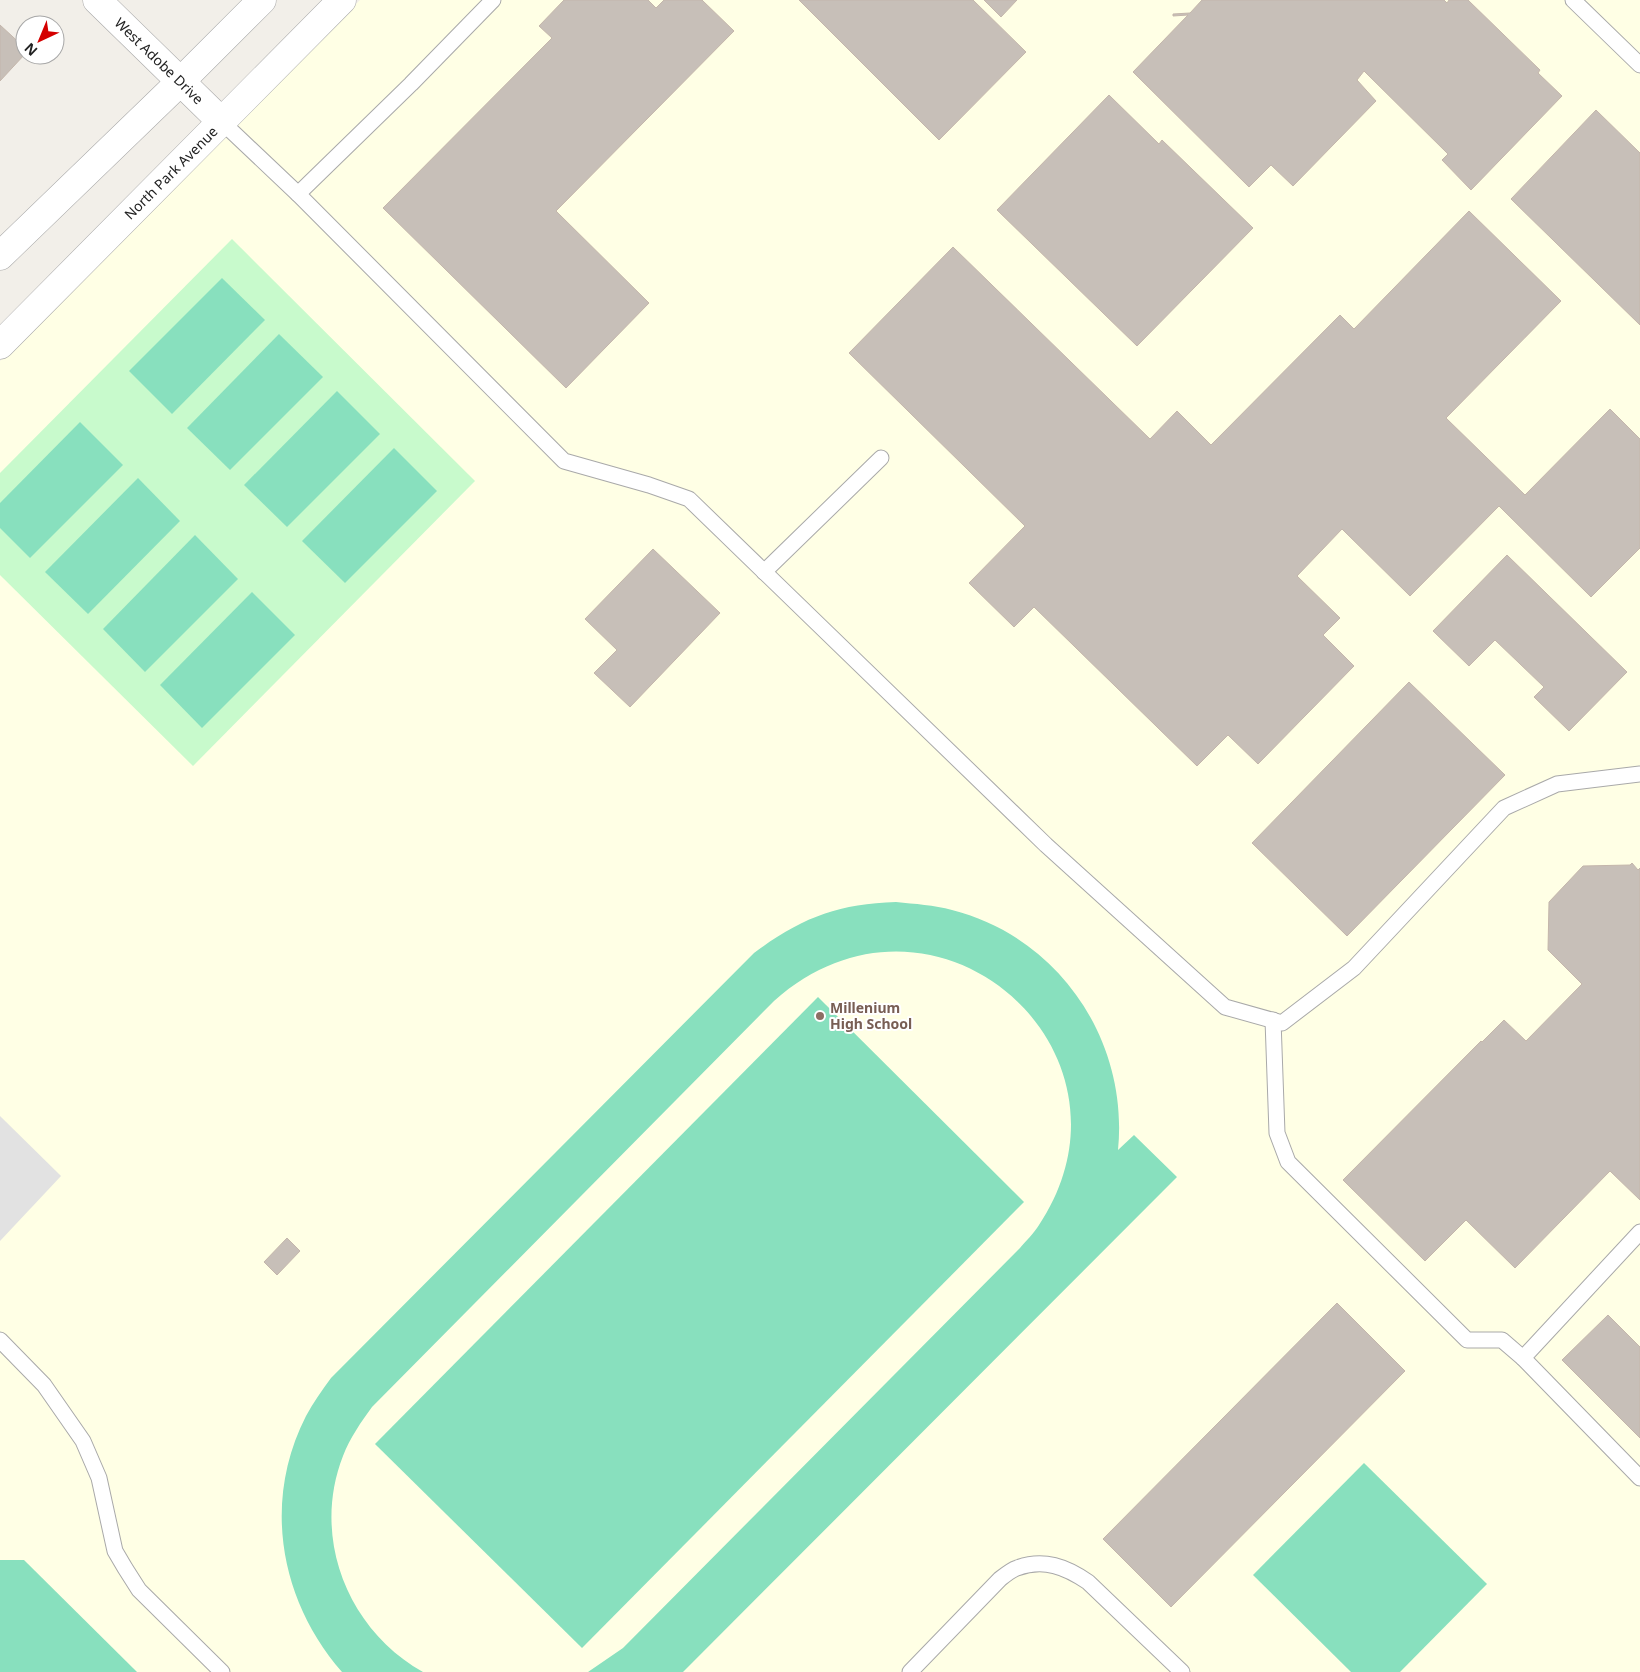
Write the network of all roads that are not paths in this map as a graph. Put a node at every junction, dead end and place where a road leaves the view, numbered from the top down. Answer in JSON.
{"nodes":[{"id":1,"x":97,"y":0,"type":"edge"},
{"id":2,"x":262,"y":0,"type":"edge"},
{"id":3,"x":342,"y":0,"type":"edge"},
{"id":4,"x":494,"y":0,"type":"edge"},
{"id":5,"x":1573,"y":0,"type":"edge"},
{"id":6,"x":1640,"y":65,"type":"edge"},
{"id":7,"x":180,"y":82,"type":"junction"},
{"id":8,"x":222,"y":122,"type":"junction"},
{"id":9,"x":298,"y":194,"type":"junction"},
{"id":10,"x":0,"y":256,"type":"edge"},
{"id":11,"x":0,"y":345,"type":"edge"},
{"id":12,"x":882,"y":458,"type":"dead end"},
{"id":13,"x":764,"y":572,"type":"junction"},
{"id":14,"x":1640,"y":774,"type":"edge"},
{"id":15,"x":1273,"y":1020,"type":"junction"},
{"id":16,"x":1640,"y":1232,"type":"edge"},
{"id":17,"x":0,"y":1340,"type":"edge"},
{"id":18,"x":1523,"y":1358,"type":"junction"},
{"id":19,"x":1640,"y":1478,"type":"edge"},
{"id":20,"x":222,"y":1672,"type":"edge"},
{"id":21,"x":910,"y":1672,"type":"edge"},
{"id":22,"x":1182,"y":1672,"type":"edge"}],
"edges":[{"from":1,"to":7,"type":"street","name":"West Adobe Drive"},
{"from":2,"to":7,"type":"street"},
{"from":3,"to":8,"type":"street","name":"North Park Avenue"},
{"from":4,"to":9,"type":"lane"},
{"from":5,"to":6,"type":"lane"},
{"from":7,"to":8,"type":"street","name":"West Adobe Drive"},
{"from":7,"to":10,"type":"street"},
{"from":8,"to":9,"type":"lane"},
{"from":8,"to":11,"type":"street","name":"North Park Avenue"},
{"from":9,"to":13,"type":"lane"},
{"from":12,"to":13,"type":"lane"},
{"from":13,"to":15,"type":"lane"},
{"from":14,"to":15,"type":"lane"},
{"from":15,"to":18,"type":"lane"},
{"from":16,"to":18,"type":"lane"},
{"from":17,"to":20,"type":"lane"},
{"from":18,"to":19,"type":"lane"},
{"from":21,"to":22,"type":"lane"}]}
